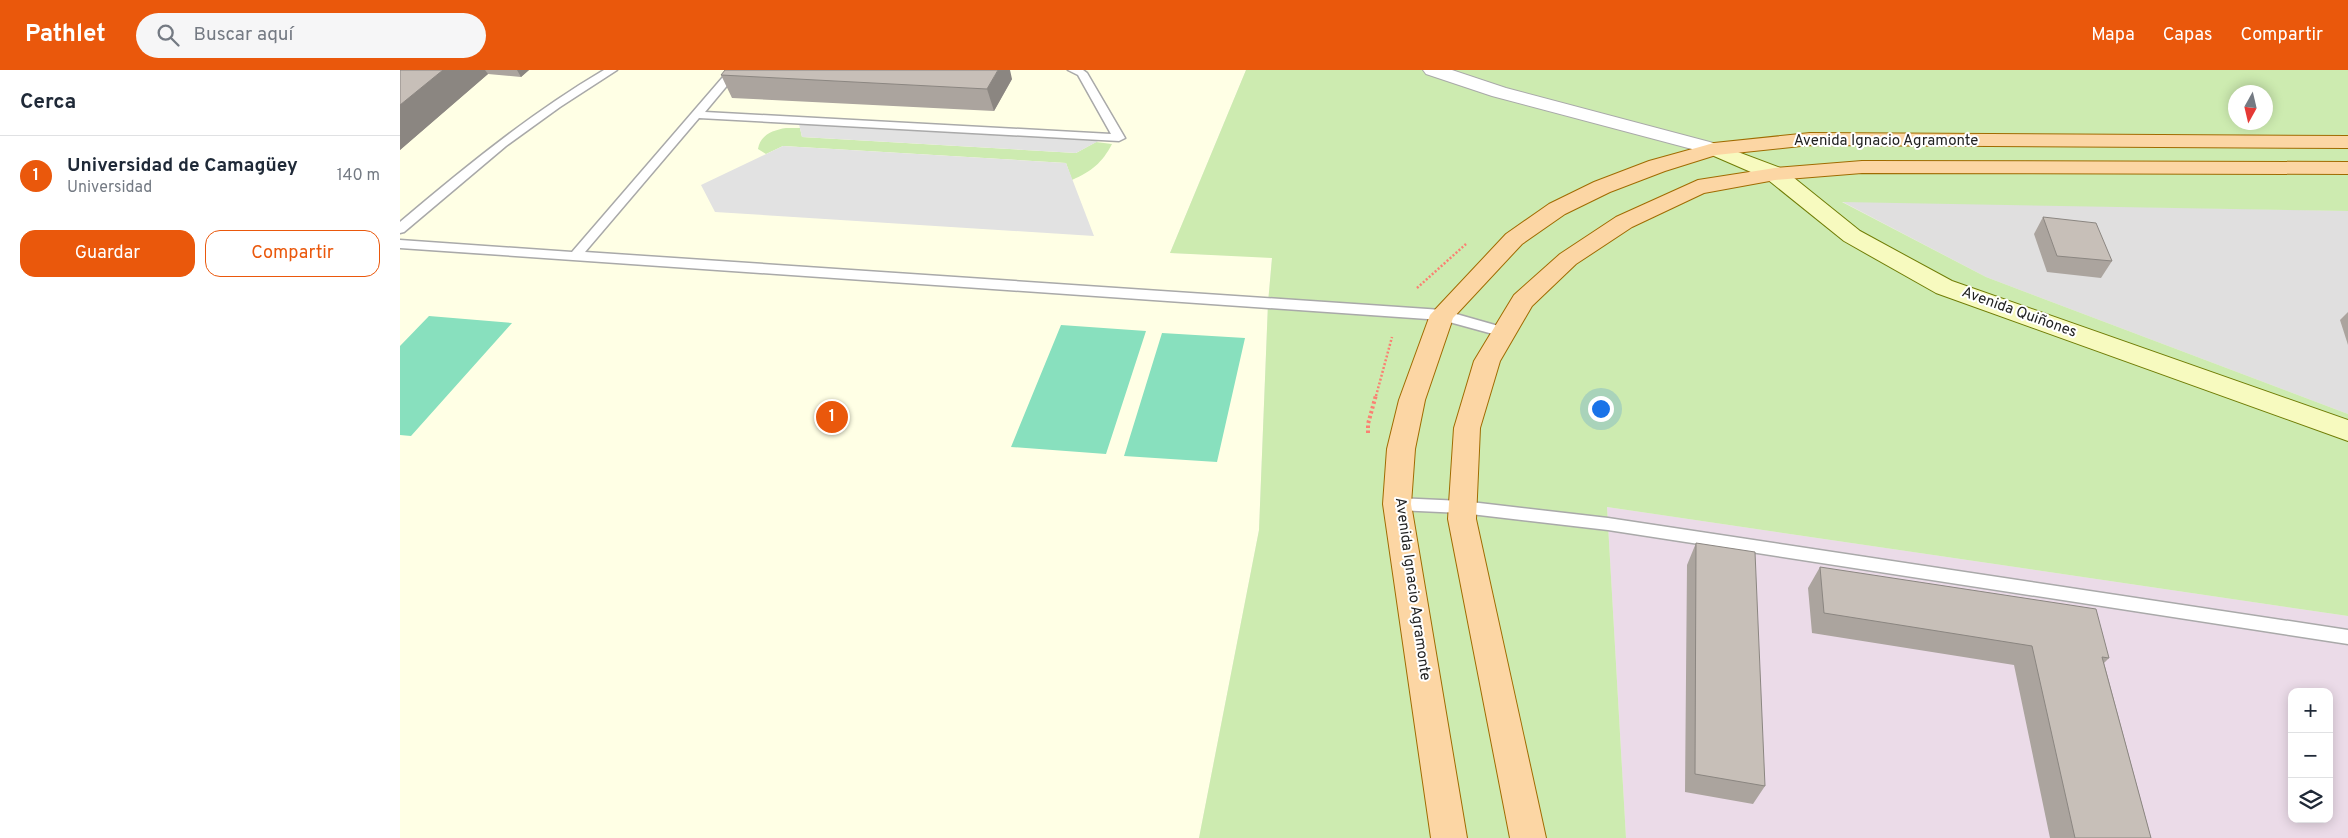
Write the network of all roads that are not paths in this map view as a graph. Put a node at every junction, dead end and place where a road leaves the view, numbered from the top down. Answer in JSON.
{"nodes":[{"id":1,"x":612,"y":70,"type":"edge"},
{"id":2,"x":735,"y":70,"type":"edge"},
{"id":3,"x":1073,"y":70,"type":"edge"},
{"id":4,"x":1433,"y":70,"type":"edge"},
{"id":5,"x":697,"y":115,"type":"junction"},
{"id":6,"x":2348,"y":142,"type":"edge"},
{"id":7,"x":1714,"y":149,"type":"junction"},
{"id":8,"x":2348,"y":168,"type":"edge"},
{"id":9,"x":1774,"y":174,"type":"junction"},
{"id":10,"x":400,"y":229,"type":"edge"},
{"id":11,"x":400,"y":244,"type":"edge"},
{"id":12,"x":574,"y":257,"type":"junction"},
{"id":13,"x":1442,"y":316,"type":"junction"},
{"id":14,"x":1504,"y":332,"type":"junction"},
{"id":15,"x":2348,"y":431,"type":"edge"},
{"id":16,"x":1397,"y":504,"type":"junction"},
{"id":17,"x":1462,"y":507,"type":"junction"},
{"id":18,"x":2348,"y":637,"type":"edge"},
{"id":19,"x":1449,"y":838,"type":"edge"},
{"id":20,"x":1528,"y":838,"type":"edge"}],
"edges":[{"from":1,"to":10,"type":"lane"},
{"from":2,"to":5,"type":"lane"},
{"from":3,"to":5,"type":"lane"},
{"from":4,"to":7,"type":"street"},
{"from":5,"to":12,"type":"lane"},
{"from":6,"to":7,"type":"main road","name":"Avenida Ignacio Agramonte"},
{"from":7,"to":9,"type":"street","name":"Avenida Quiñones"},
{"from":7,"to":13,"type":"main road","name":"Avenida Ignacio Agramonte"},
{"from":8,"to":9,"type":"main road","name":"Avenida Ignacio Agramonte"},
{"from":9,"to":14,"type":"main road","name":"Avenida Ignacio Agramonte"},
{"from":9,"to":15,"type":"street","name":"Avenida Quiñones"},
{"from":11,"to":12,"type":"lane"},
{"from":12,"to":13,"type":"lane"},
{"from":13,"to":14,"type":"lane"},
{"from":13,"to":16,"type":"main road","name":"Avenida Ignacio Agramonte"},
{"from":14,"to":17,"type":"main road","name":"Avenida Ignacio Agramonte"},
{"from":16,"to":17,"type":"lane"},
{"from":16,"to":19,"type":"main road","name":"Avenida Ignacio Agramonte"},
{"from":17,"to":18,"type":"lane"},
{"from":17,"to":20,"type":"main road","name":"Avenida Ignacio Agramonte"}]}
